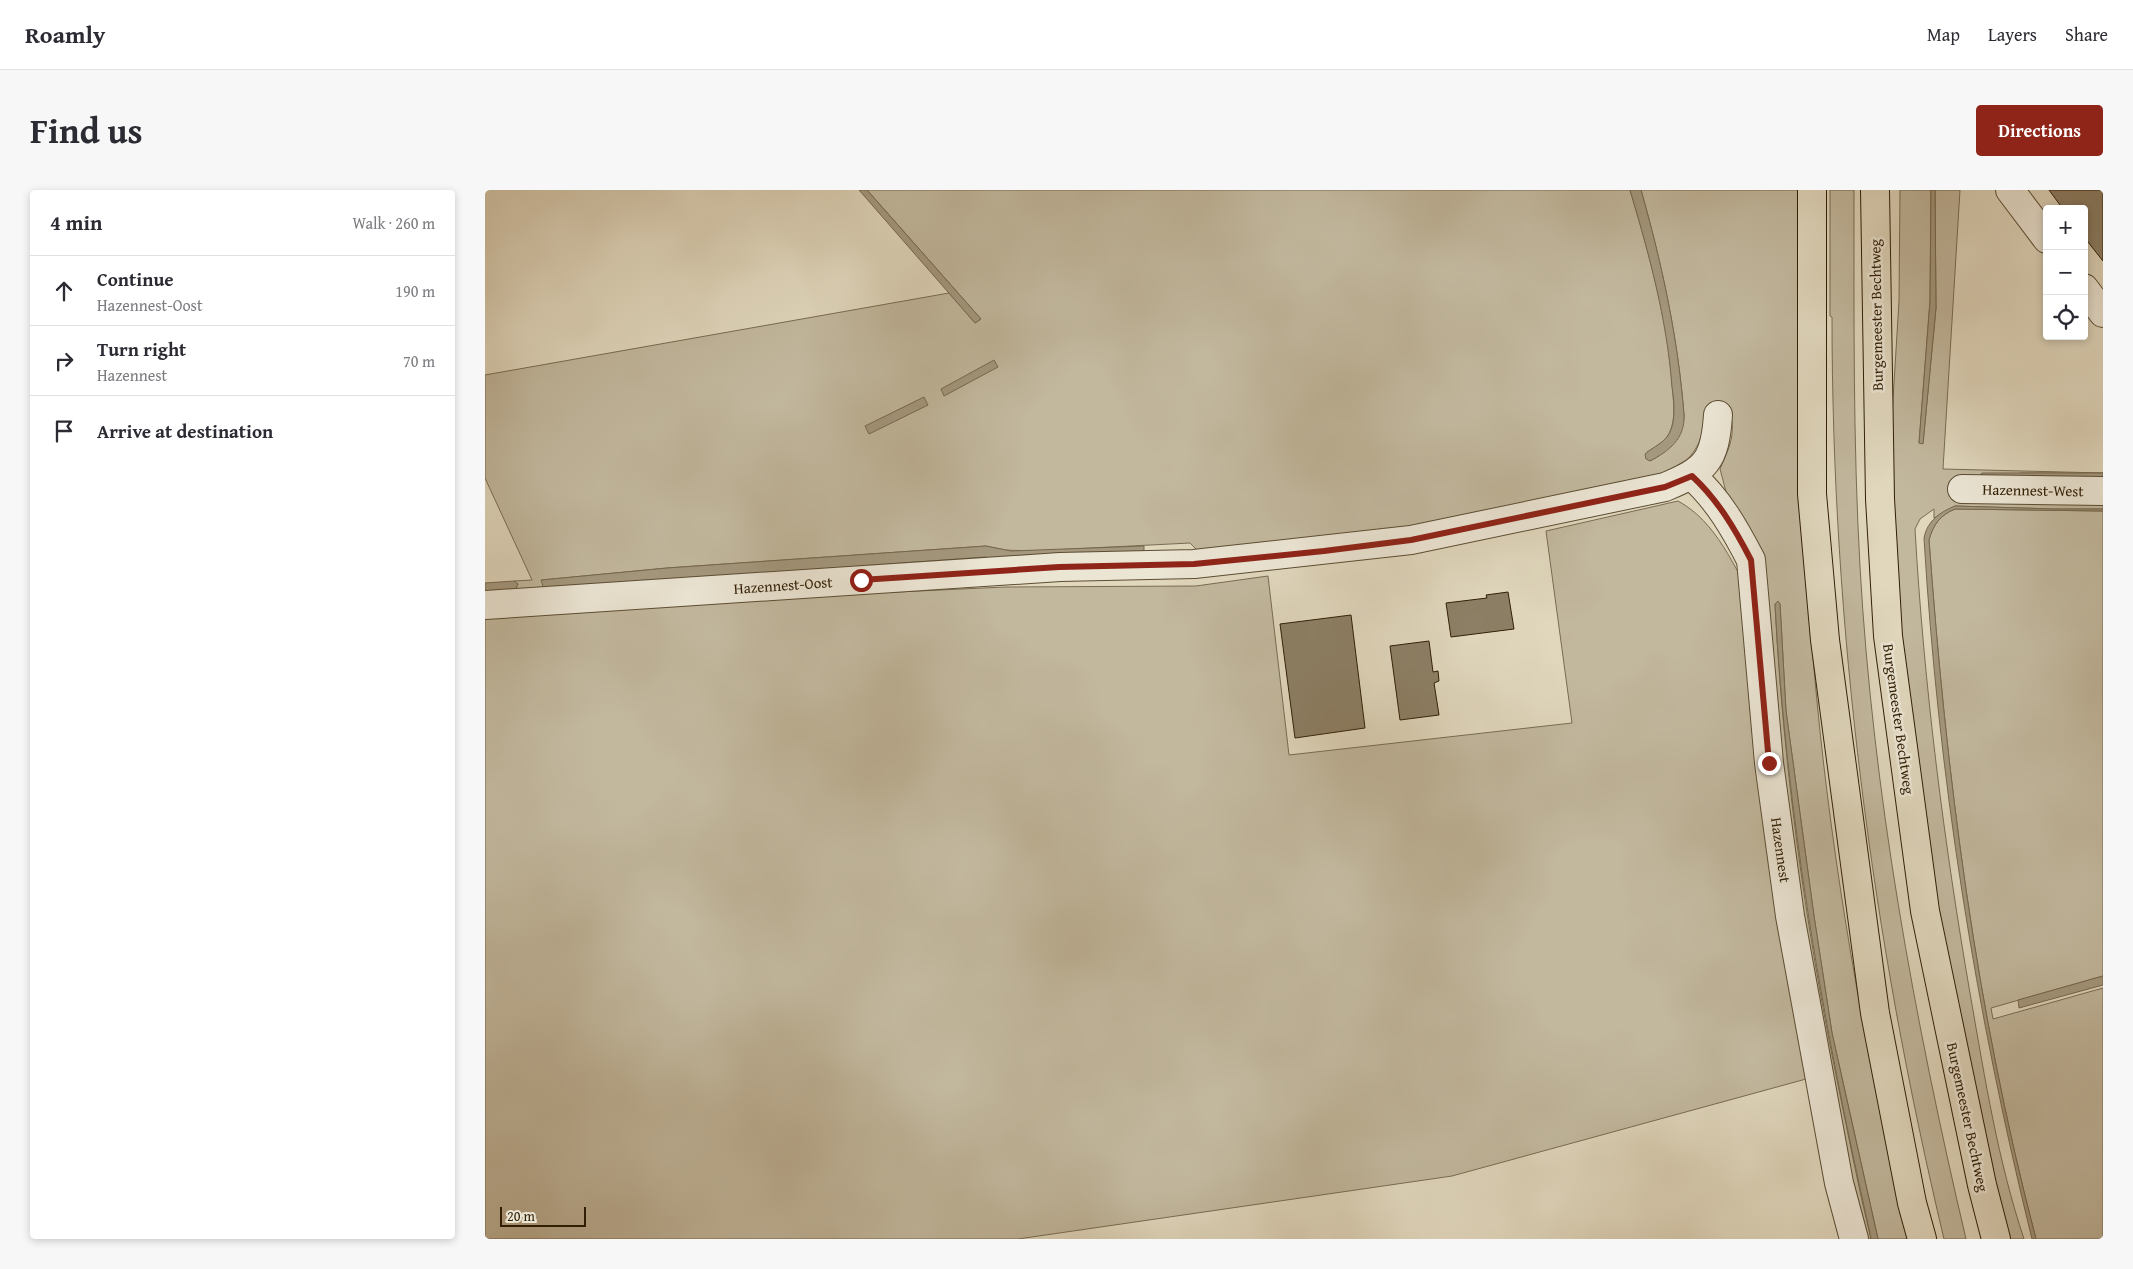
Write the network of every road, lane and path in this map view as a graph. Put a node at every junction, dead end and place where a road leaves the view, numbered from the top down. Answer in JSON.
{"nodes":[{"id":1,"x":1812,"y":190,"type":"edge"},
{"id":2,"x":1875,"y":190,"type":"edge"},
{"id":3,"x":2010,"y":190,"type":"edge"},
{"id":4,"x":2043,"y":234,"type":"edge"},
{"id":5,"x":2088,"y":293,"type":"edge"},
{"id":6,"x":2103,"y":313,"type":"edge"},
{"id":7,"x":1718,"y":415,"type":"dead end"},
{"id":8,"x":1692,"y":476,"type":"junction"},
{"id":9,"x":1962,"y":489,"type":"dead end"},
{"id":10,"x":2103,"y":491,"type":"edge"},
{"id":11,"x":485,"y":605,"type":"edge"},
{"id":12,"x":1854,"y":1239,"type":"edge"},
{"id":13,"x":1922,"y":1239,"type":"edge"},
{"id":14,"x":1997,"y":1239,"type":"edge"}],
"edges":[{"from":1,"to":13,"type":"main road"},
{"from":2,"to":14,"type":"main road","name":"Burgemeester Bechtweg"},
{"from":3,"to":4,"type":"street"},
{"from":5,"to":6,"type":"street"},
{"from":7,"to":8,"type":"street","name":"Hazennest-Oost"},
{"from":8,"to":11,"type":"street","name":"Hazennest-Oost"},
{"from":8,"to":12,"type":"street","name":"Hazennest"},
{"from":9,"to":10,"type":"street","name":"Hazennest-West"}]}
